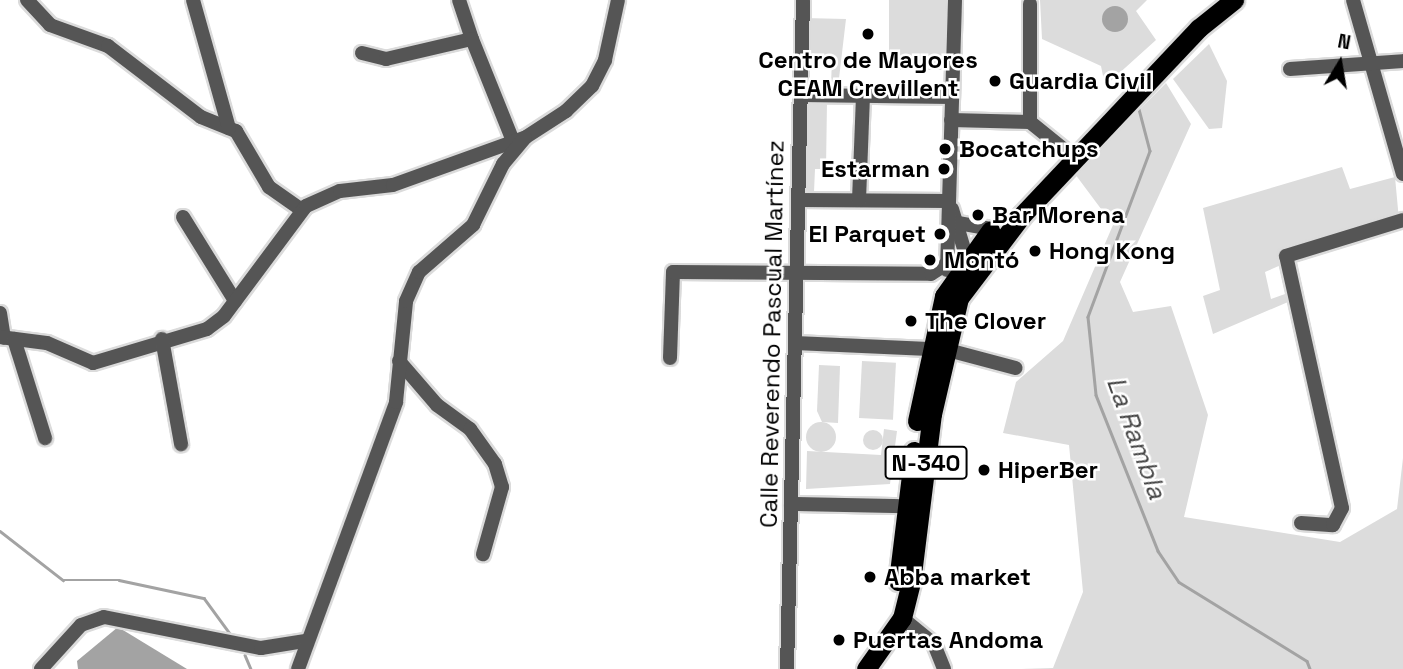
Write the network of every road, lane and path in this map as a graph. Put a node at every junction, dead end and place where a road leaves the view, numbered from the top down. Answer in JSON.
{"nodes":[{"id":1,"x":27,"y":0,"type":"edge"},
{"id":2,"x":193,"y":0,"type":"edge"},
{"id":3,"x":459,"y":0,"type":"edge"},
{"id":4,"x":618,"y":0,"type":"edge"},
{"id":5,"x":803,"y":0,"type":"edge"},
{"id":6,"x":955,"y":0,"type":"edge"},
{"id":7,"x":1215,"y":0,"type":"edge"},
{"id":8,"x":1234,"y":0,"type":"edge"},
{"id":9,"x":1353,"y":0,"type":"edge"},
{"id":10,"x":1030,"y":4,"type":"dead end"},
{"id":11,"x":472,"y":39,"type":"junction"},
{"id":12,"x":362,"y":53,"type":"dead end"},
{"id":13,"x":1403,"y":61,"type":"edge"},
{"id":14,"x":1371,"y":63,"type":"junction"},
{"id":15,"x":1290,"y":69,"type":"dead end"},
{"id":16,"x":801,"y":95,"type":"junction"},
{"id":17,"x":863,"y":96,"type":"junction"},
{"id":18,"x":951,"y":97,"type":"junction"},
{"id":19,"x":951,"y":120,"type":"junction"},
{"id":20,"x":1030,"y":122,"type":"junction"},
{"id":21,"x":229,"y":128,"type":"junction"},
{"id":22,"x":520,"y":139,"type":"junction"},
{"id":23,"x":1398,"y":142,"type":"edge"},
{"id":24,"x":1066,"y":151,"type":"junction"},
{"id":25,"x":1403,"y":174,"type":"edge"},
{"id":26,"x":798,"y":200,"type":"junction"},
{"id":27,"x":859,"y":200,"type":"junction"},
{"id":28,"x":950,"y":201,"type":"junction"},
{"id":29,"x":302,"y":210,"type":"junction"},
{"id":30,"x":183,"y":217,"type":"dead end"},
{"id":31,"x":1403,"y":220,"type":"edge"},
{"id":32,"x":958,"y":223,"type":"junction"},
{"id":33,"x":992,"y":229,"type":"junction"},
{"id":34,"x":949,"y":240,"type":"junction"},
{"id":35,"x":979,"y":254,"type":"junction"},
{"id":36,"x":948,"y":263,"type":"junction"},
{"id":37,"x":796,"y":273,"type":"junction"},
{"id":38,"x":951,"y":297,"type":"junction"},
{"id":39,"x":235,"y":301,"type":"junction"},
{"id":40,"x":0,"y":313,"type":"edge"},
{"id":41,"x":6,"y":338,"type":"edge"},
{"id":42,"x":162,"y":338,"type":"junction"},
{"id":43,"x":795,"y":343,"type":"junction"},
{"id":44,"x":936,"y":349,"type":"junction"},
{"id":45,"x":670,"y":358,"type":"dead end"},
{"id":46,"x":399,"y":361,"type":"junction"},
{"id":47,"x":1016,"y":368,"type":"dead end"},
{"id":48,"x":46,"y":438,"type":"dead end"},
{"id":49,"x":181,"y":444,"type":"dead end"},
{"id":50,"x":791,"y":504,"type":"junction"},
{"id":51,"x":902,"y":514,"type":"junction"},
{"id":52,"x":1301,"y":523,"type":"dead end"},
{"id":53,"x":483,"y":554,"type":"dead end"},
{"id":54,"x":902,"y":618,"type":"junction"},
{"id":55,"x":304,"y":641,"type":"junction"},
{"id":56,"x":41,"y":669,"type":"edge"},
{"id":57,"x":298,"y":669,"type":"edge"},
{"id":58,"x":787,"y":669,"type":"edge"},
{"id":59,"x":864,"y":669,"type":"edge"},
{"id":60,"x":944,"y":669,"type":"edge"}],
"edges":[{"from":1,"to":21,"type":"street"},
{"from":2,"to":21,"type":"street"},
{"from":3,"to":11,"type":"street"},
{"from":4,"to":22,"type":"street"},
{"from":5,"to":16,"type":"street","name":"Calle Reverendo Pascual Martínez"},
{"from":6,"to":18,"type":"street"},
{"from":7,"to":24,"type":"highway","number":"N-340"},
{"from":8,"to":35,"type":"highway","number":"N-340"},
{"from":9,"to":14,"type":"street"},
{"from":10,"to":20,"type":"street"},
{"from":11,"to":12,"type":"street"},
{"from":11,"to":22,"type":"street"},
{"from":13,"to":14,"type":"street"},
{"from":14,"to":15,"type":"street"},
{"from":14,"to":23,"type":"street"},
{"from":16,"to":17,"type":"street"},
{"from":16,"to":26,"type":"street","name":"Calle Reverendo Pascual Martínez"},
{"from":17,"to":18,"type":"street"},
{"from":17,"to":27,"type":"street"},
{"from":18,"to":19,"type":"street"},
{"from":19,"to":20,"type":"street"},
{"from":19,"to":28,"type":"street"},
{"from":20,"to":24,"type":"street"},
{"from":21,"to":29,"type":"street"},
{"from":22,"to":29,"type":"street"},
{"from":22,"to":46,"type":"street"},
{"from":23,"to":25,"type":"street"},
{"from":24,"to":33,"type":"highway","number":"N-340"},
{"from":26,"to":27,"type":"street"},
{"from":26,"to":37,"type":"street","name":"Calle Reverendo Pascual Martínez"},
{"from":27,"to":28,"type":"street"},
{"from":28,"to":32,"type":"street"},
{"from":28,"to":34,"type":"street"},
{"from":29,"to":39,"type":"street"},
{"from":30,"to":39,"type":"street"},
{"from":31,"to":52,"type":"street"},
{"from":32,"to":33,"type":"street"},
{"from":32,"to":35,"type":"street"},
{"from":33,"to":35,"type":"highway","number":"N-340"},
{"from":34,"to":35,"type":"street"},
{"from":34,"to":36,"type":"street"},
{"from":35,"to":38,"type":"highway","number":"N-340"},
{"from":36,"to":37,"type":"street"},
{"from":36,"to":38,"type":"street"},
{"from":37,"to":43,"type":"street","name":"Calle Reverendo Pascual Martínez"},
{"from":37,"to":45,"type":"street"},
{"from":38,"to":44,"type":"highway","number":"N-340"},
{"from":39,"to":42,"type":"street"},
{"from":40,"to":41,"type":"street"},
{"from":41,"to":42,"type":"street"},
{"from":41,"to":48,"type":"street"},
{"from":42,"to":49,"type":"street"},
{"from":43,"to":44,"type":"street"},
{"from":43,"to":50,"type":"street","name":"Calle Reverendo Pascual Martínez"},
{"from":44,"to":47,"type":"street"},
{"from":44,"to":51,"type":"highway","number":"N-340"},
{"from":44,"to":54,"type":"highway","number":"N-340"},
{"from":46,"to":53,"type":"street"},
{"from":46,"to":55,"type":"street"},
{"from":50,"to":51,"type":"street"},
{"from":50,"to":58,"type":"street","name":"Calle Reverendo Pascual Martínez"},
{"from":51,"to":59,"type":"highway","number":"N-340"},
{"from":54,"to":59,"type":"highway","number":"N-340"},
{"from":54,"to":60,"type":"street"},
{"from":55,"to":56,"type":"street"},
{"from":55,"to":57,"type":"street"}]}
